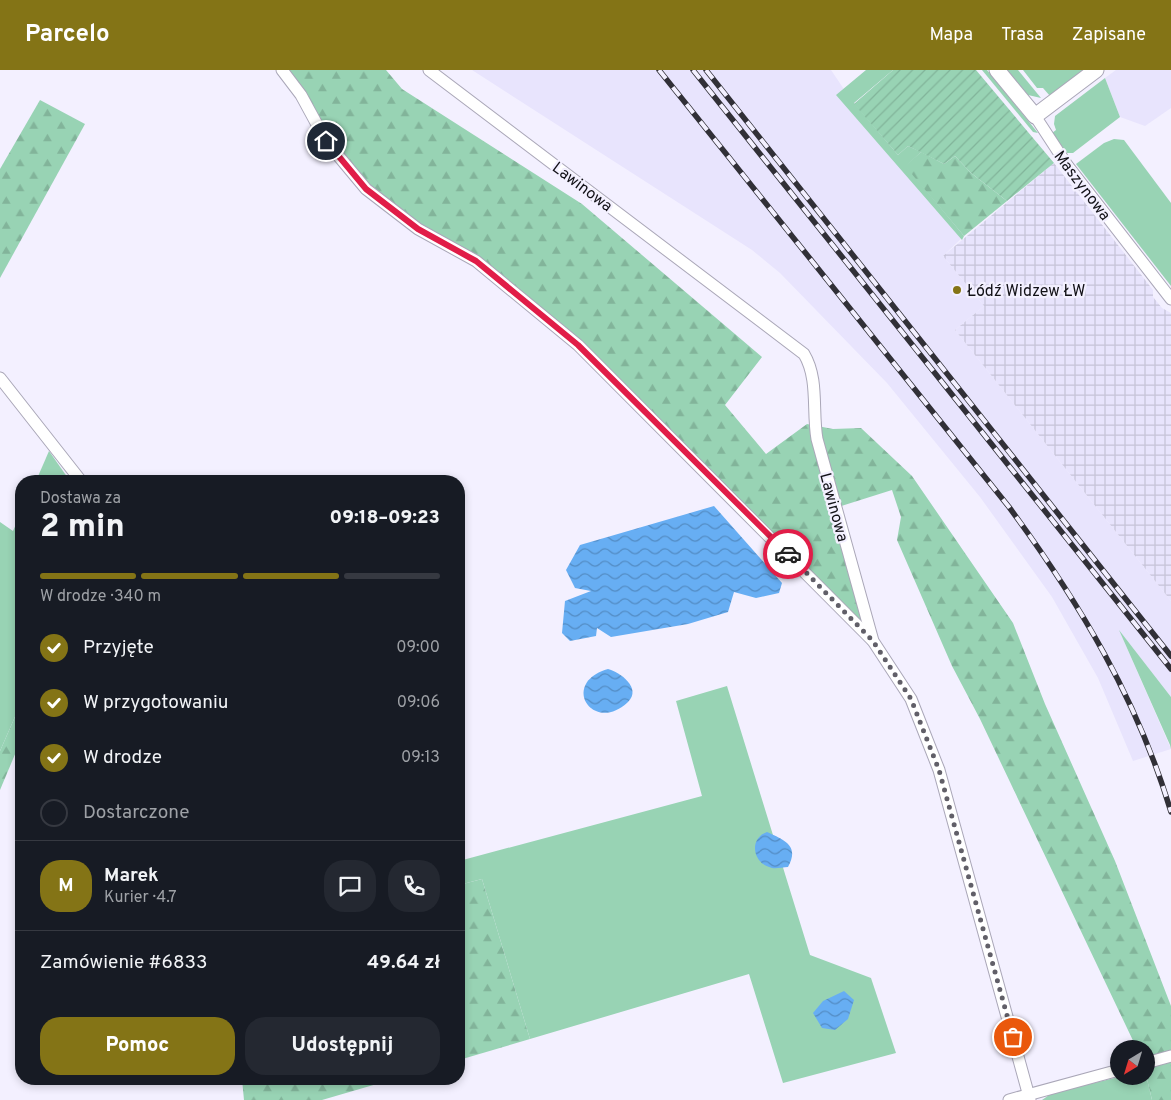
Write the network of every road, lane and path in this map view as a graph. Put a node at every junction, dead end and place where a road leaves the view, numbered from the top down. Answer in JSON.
{"nodes":[{"id":1,"x":282,"y":70,"type":"edge"},
{"id":2,"x":429,"y":70,"type":"edge"},
{"id":3,"x":997,"y":70,"type":"edge"},
{"id":4,"x":1096,"y":70,"type":"edge"},
{"id":5,"x":1035,"y":116,"type":"junction"},
{"id":6,"x":1171,"y":299,"type":"edge"},
{"id":7,"x":0,"y":378,"type":"edge"},
{"id":8,"x":77,"y":475,"type":"edge"},
{"id":9,"x":873,"y":641,"type":"junction"},
{"id":10,"x":1171,"y":1056,"type":"edge"},
{"id":11,"x":1155,"y":1060,"type":"edge"},
{"id":12,"x":1110,"y":1073,"type":"edge"},
{"id":13,"x":1030,"y":1097,"type":"edge"},
{"id":14,"x":1009,"y":1100,"type":"edge"}],
"edges":[{"from":1,"to":9,"type":"street"},
{"from":2,"to":9,"type":"street","name":"Lawinowa"},
{"from":3,"to":5,"type":"street","name":"Maszynowa"},
{"from":4,"to":5,"type":"street"},
{"from":5,"to":6,"type":"street","name":"Maszynowa"},
{"from":7,"to":8,"type":"street"},
{"from":9,"to":13,"type":"street","name":"Lawinowa"},
{"from":10,"to":11,"type":"street"},
{"from":12,"to":13,"type":"street"},
{"from":13,"to":14,"type":"street"}]}
